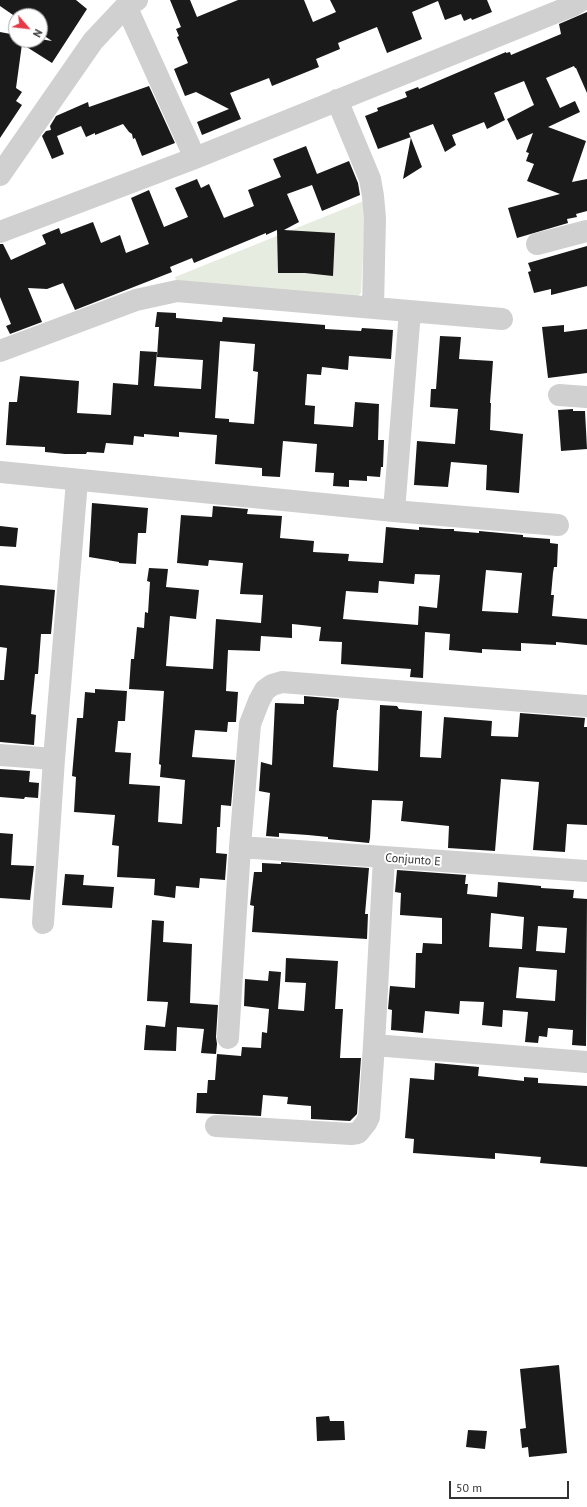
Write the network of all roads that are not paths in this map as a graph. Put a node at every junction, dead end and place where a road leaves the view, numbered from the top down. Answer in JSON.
{"nodes":[{"id":1,"x":582,"y":0,"type":"edge"},
{"id":2,"x":131,"y":3,"type":"edge"},
{"id":3,"x":337,"y":100,"type":"junction"},
{"id":4,"x":195,"y":158,"type":"junction"},
{"id":5,"x":0,"y":175,"type":"edge"},
{"id":6,"x":587,"y":231,"type":"edge"},
{"id":7,"x":0,"y":232,"type":"edge"},
{"id":8,"x":537,"y":244,"type":"dead end"},
{"id":9,"x":373,"y":307,"type":"junction"},
{"id":10,"x":410,"y":311,"type":"junction"},
{"id":11,"x":502,"y":319,"type":"dead end"},
{"id":12,"x":0,"y":351,"type":"edge"},
{"id":13,"x":559,"y":395,"type":"dead end"},
{"id":14,"x":587,"y":397,"type":"edge"},
{"id":15,"x":0,"y":472,"type":"edge"},
{"id":16,"x":77,"y":481,"type":"junction"},
{"id":17,"x":394,"y":511,"type":"junction"},
{"id":18,"x":558,"y":525,"type":"dead end"},
{"id":19,"x":587,"y":706,"type":"edge"},
{"id":20,"x":0,"y":755,"type":"edge"},
{"id":21,"x":54,"y":759,"type":"junction"},
{"id":22,"x":240,"y":847,"type":"junction"},
{"id":23,"x":384,"y":858,"type":"junction"},
{"id":24,"x":587,"y":871,"type":"edge"},
{"id":25,"x":43,"y":923,"type":"dead end"},
{"id":26,"x":228,"y":1038,"type":"dead end"},
{"id":27,"x":374,"y":1045,"type":"junction"},
{"id":28,"x":587,"y":1062,"type":"edge"},
{"id":29,"x":216,"y":1126,"type":"dead end"}],
"edges":[{"from":1,"to":3,"type":"street"},
{"from":2,"to":4,"type":"street"},
{"from":2,"to":5,"type":"street"},
{"from":3,"to":4,"type":"street"},
{"from":3,"to":9,"type":"street"},
{"from":4,"to":7,"type":"street"},
{"from":6,"to":8,"type":"street"},
{"from":9,"to":10,"type":"street"},
{"from":9,"to":12,"type":"street"},
{"from":10,"to":11,"type":"street"},
{"from":10,"to":17,"type":"street"},
{"from":13,"to":14,"type":"street"},
{"from":15,"to":16,"type":"street"},
{"from":16,"to":17,"type":"street"},
{"from":16,"to":21,"type":"street"},
{"from":17,"to":18,"type":"street"},
{"from":19,"to":22,"type":"street"},
{"from":20,"to":21,"type":"street"},
{"from":21,"to":25,"type":"street"},
{"from":22,"to":23,"type":"street","name":"Conjunto E"},
{"from":22,"to":26,"type":"street"},
{"from":23,"to":24,"type":"street","name":"Conjunto E"},
{"from":23,"to":27,"type":"street"},
{"from":27,"to":28,"type":"street"},
{"from":27,"to":29,"type":"street"}]}
